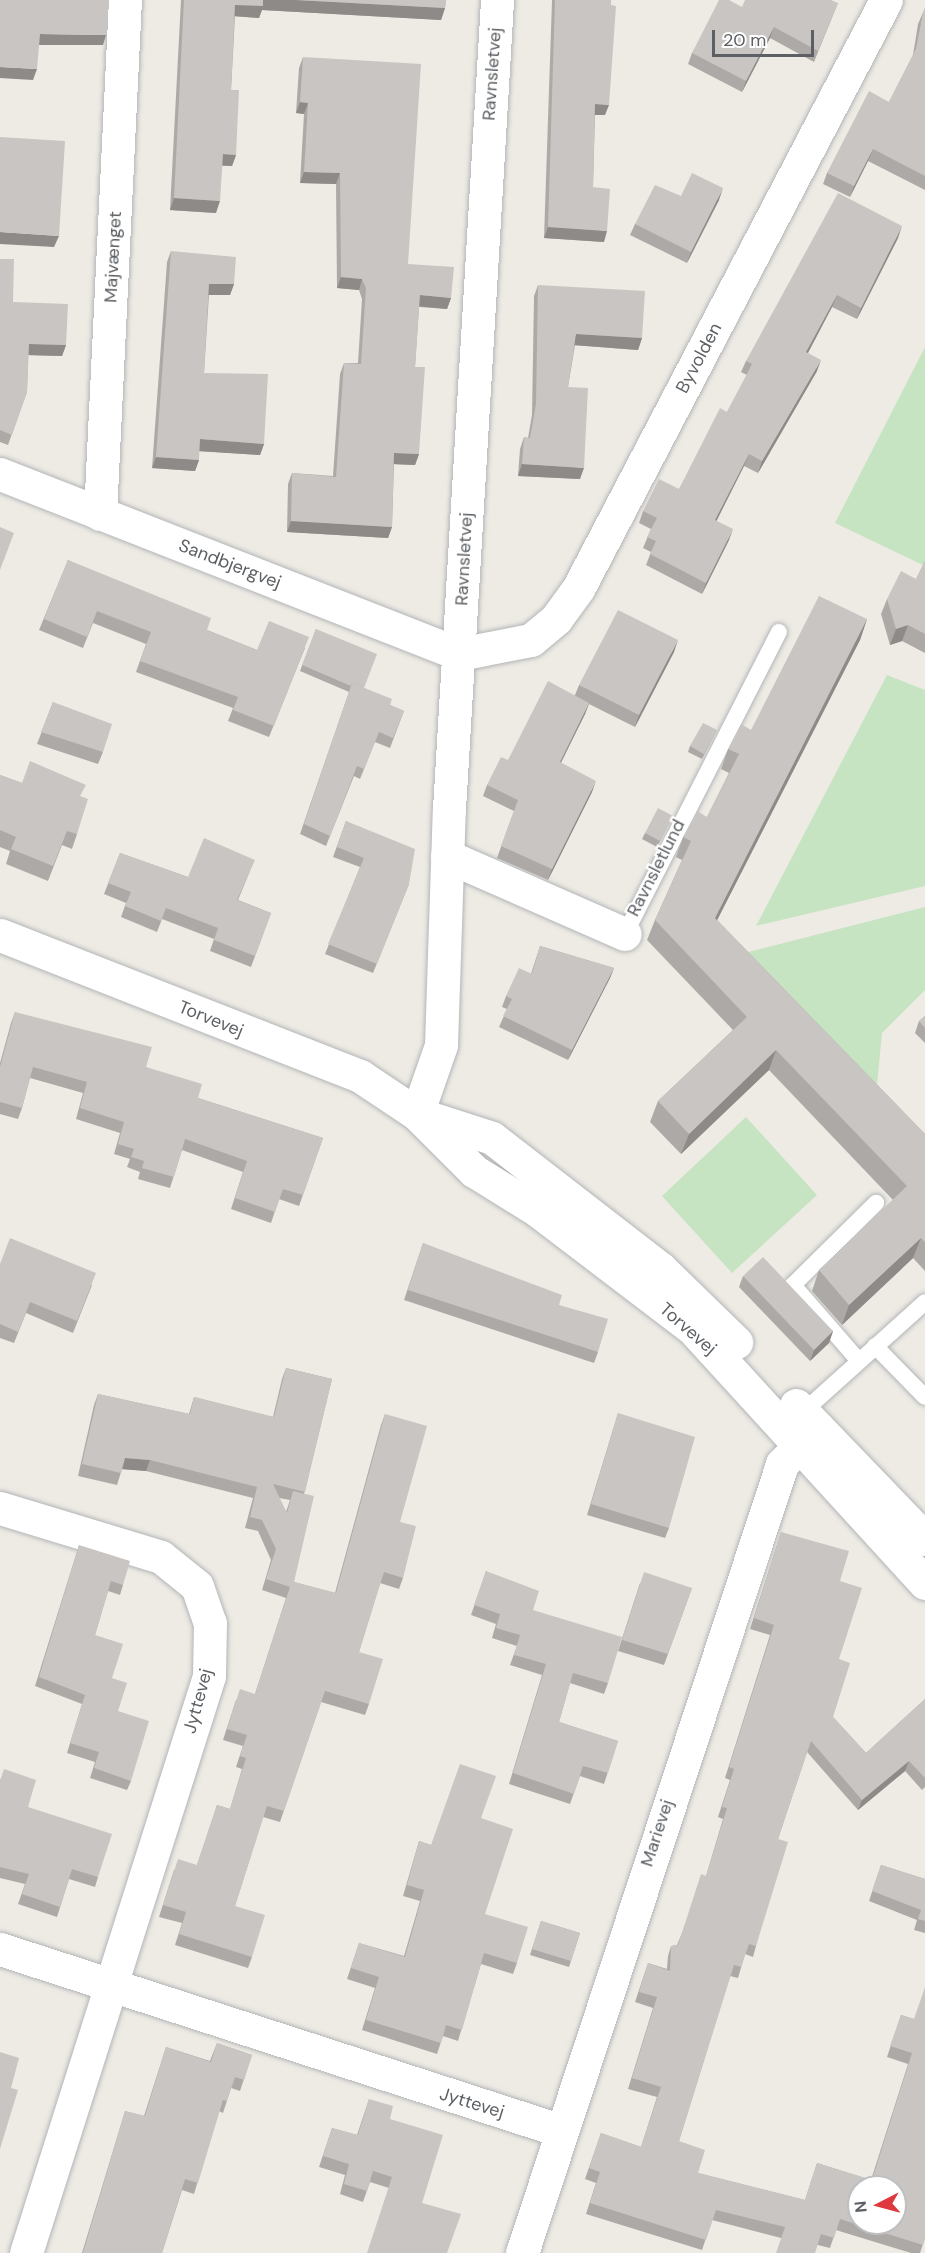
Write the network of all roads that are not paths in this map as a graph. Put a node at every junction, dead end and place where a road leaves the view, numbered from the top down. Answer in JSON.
{"nodes":[{"id":1,"x":125,"y":0,"type":"edge"},
{"id":2,"x":497,"y":0,"type":"edge"},
{"id":3,"x":886,"y":0,"type":"edge"},
{"id":4,"x":0,"y":474,"type":"edge"},
{"id":5,"x":100,"y":514,"type":"junction"},
{"id":6,"x":779,"y":632,"type":"dead end"},
{"id":7,"x":459,"y":654,"type":"junction"},
{"id":8,"x":447,"y":856,"type":"junction"},
{"id":9,"x":0,"y":934,"type":"edge"},
{"id":10,"x":625,"y":934,"type":"joint"},
{"id":11,"x":417,"y":1114,"type":"junction"},
{"id":12,"x":876,"y":1203,"type":"dead end"},
{"id":13,"x":925,"y":1302,"type":"edge"},
{"id":14,"x":875,"y":1346,"type":"junction"},
{"id":15,"x":858,"y":1361,"type":"junction"},
{"id":16,"x":925,"y":1397,"type":"edge"},
{"id":17,"x":807,"y":1427,"type":"junction"},
{"id":18,"x":0,"y":1508,"type":"edge"},
{"id":19,"x":925,"y":1539,"type":"edge"},
{"id":20,"x":925,"y":1583,"type":"edge"},
{"id":21,"x":0,"y":1948,"type":"edge"},
{"id":22,"x":112,"y":1984,"type":"junction"},
{"id":23,"x":559,"y":2130,"type":"junction"},
{"id":24,"x":26,"y":2253,"type":"edge"},
{"id":25,"x":522,"y":2253,"type":"edge"}],
"edges":[{"from":1,"to":5,"type":"street","name":"Majvænget"},
{"from":2,"to":7,"type":"street","name":"Ravnsletvej"},
{"from":3,"to":7,"type":"street","name":"Byvolden"},
{"from":4,"to":5,"type":"street","name":"Sandbjergvej"},
{"from":5,"to":7,"type":"street","name":"Sandbjergvej"},
{"from":6,"to":10,"type":"lane","name":"Ravnsletlund"},
{"from":7,"to":8,"type":"street","name":"Ravnsletvej"},
{"from":8,"to":10,"type":"street","name":"Ravnsletlund"},
{"from":8,"to":11,"type":"street","name":"Ravnsletvej"},
{"from":9,"to":11,"type":"street","name":"Torvevej"},
{"from":11,"to":17,"type":"street","name":"Torvevej"},
{"from":12,"to":15,"type":"lane"},
{"from":13,"to":14,"type":"lane"},
{"from":14,"to":15,"type":"lane"},
{"from":14,"to":16,"type":"lane"},
{"from":15,"to":17,"type":"lane"},
{"from":17,"to":19,"type":"street","name":"Torvevej"},
{"from":17,"to":20,"type":"street","name":"Torvevej"},
{"from":17,"to":23,"type":"street","name":"Marievej"},
{"from":18,"to":22,"type":"street","name":"Jyttevej"},
{"from":21,"to":22,"type":"street","name":"Jyttevej"},
{"from":22,"to":23,"type":"street","name":"Jyttevej"},
{"from":22,"to":24,"type":"street","name":"Jyttevej"},
{"from":23,"to":25,"type":"street","name":"Marievej"}]}
